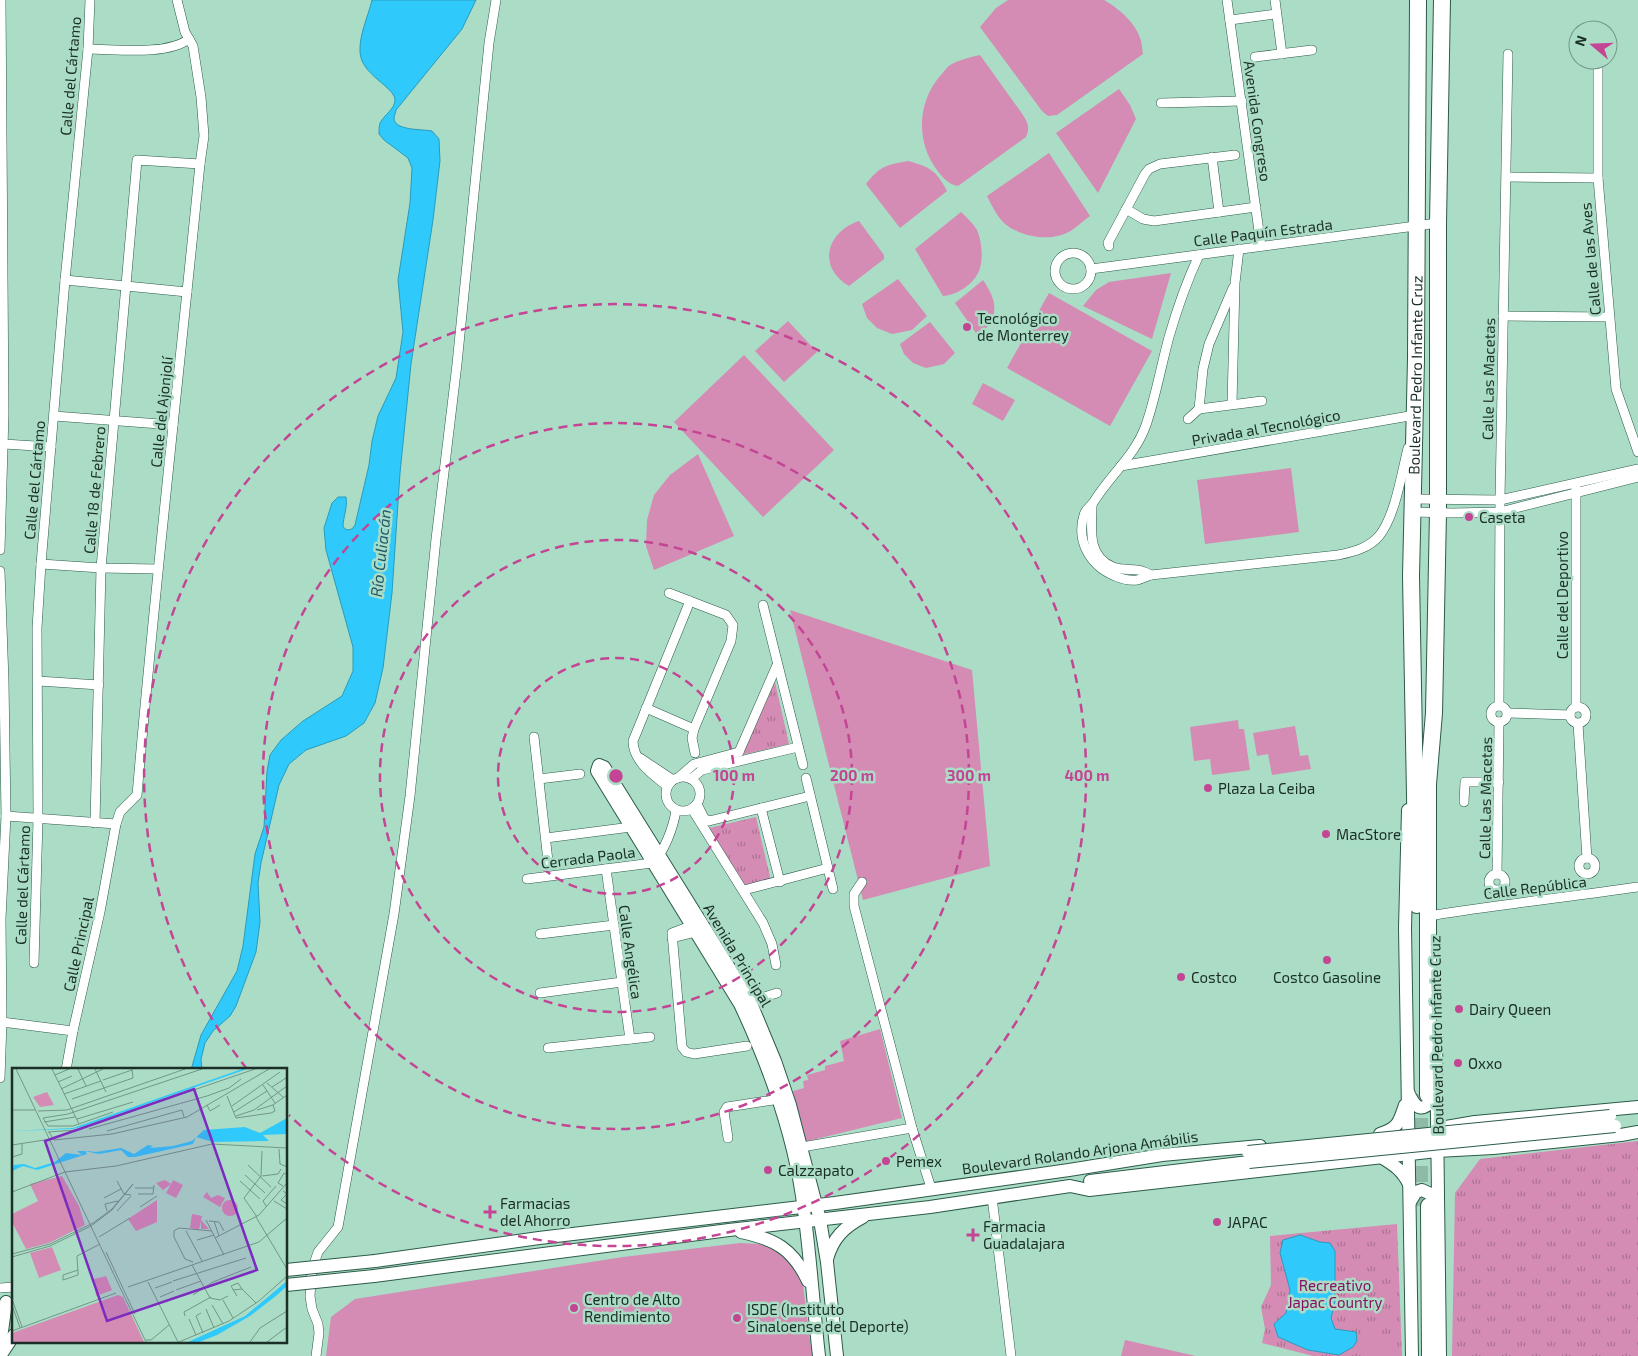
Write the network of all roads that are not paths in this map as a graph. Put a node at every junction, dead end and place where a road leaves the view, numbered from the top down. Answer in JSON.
{"nodes":[{"id":1,"x":1,"y":0,"type":"edge"},
{"id":2,"x":90,"y":0,"type":"edge"},
{"id":3,"x":177,"y":0,"type":"edge"},
{"id":4,"x":496,"y":0,"type":"edge"},
{"id":5,"x":1227,"y":0,"type":"edge"},
{"id":6,"x":1275,"y":0,"type":"edge"},
{"id":7,"x":1418,"y":0,"type":"edge"},
{"id":8,"x":1442,"y":0,"type":"edge"},
{"id":9,"x":1276,"y":14,"type":"junction"},
{"id":10,"x":1230,"y":20,"type":"junction"},
{"id":11,"x":189,"y":39,"type":"junction"},
{"id":12,"x":88,"y":49,"type":"junction"},
{"id":13,"x":1312,"y":50,"type":"dead end"},
{"id":14,"x":1282,"y":54,"type":"junction"},
{"id":15,"x":1508,"y":54,"type":"dead end"},
{"id":16,"x":1255,"y":57,"type":"dead end"},
{"id":17,"x":1598,"y":70,"type":"edge"},
{"id":18,"x":1242,"y":100,"type":"junction"},
{"id":19,"x":1161,"y":103,"type":"dead end"},
{"id":20,"x":1235,"y":155,"type":"dead end"},
{"id":21,"x":1212,"y":157,"type":"junction"},
{"id":22,"x":200,"y":164,"type":"junction"},
{"id":23,"x":1507,"y":177,"type":"junction"},
{"id":24,"x":1598,"y":178,"type":"junction"},
{"id":25,"x":1256,"y":207,"type":"junction"},
{"id":26,"x":1126,"y":209,"type":"junction"},
{"id":27,"x":1219,"y":212,"type":"junction"},
{"id":28,"x":1438,"y":223,"type":"junction"},
{"id":29,"x":1417,"y":226,"type":"junction"},
{"id":30,"x":1109,"y":246,"type":"dead end"},
{"id":31,"x":1261,"y":246,"type":"junction"},
{"id":32,"x":1239,"y":250,"type":"junction"},
{"id":33,"x":1200,"y":255,"type":"junction"},
{"id":34,"x":1090,"y":269,"type":"junction"},
{"id":35,"x":65,"y":280,"type":"junction"},
{"id":36,"x":1235,"y":283,"type":"junction"},
{"id":37,"x":126,"y":286,"type":"junction"},
{"id":38,"x":187,"y":292,"type":"junction"},
{"id":39,"x":1503,"y":316,"type":"junction"},
{"id":40,"x":1609,"y":318,"type":"junction"},
{"id":41,"x":1262,"y":401,"type":"dead end"},
{"id":42,"x":1232,"y":404,"type":"junction"},
{"id":43,"x":1199,"y":409,"type":"junction"},
{"id":44,"x":54,"y":416,"type":"junction"},
{"id":45,"x":1188,"y":419,"type":"dead end"},
{"id":46,"x":1415,"y":419,"type":"junction"},
{"id":47,"x":114,"y":420,"type":"junction"},
{"id":48,"x":174,"y":425,"type":"junction"},
{"id":49,"x":4,"y":444,"type":"junction"},
{"id":50,"x":51,"y":447,"type":"junction"},
{"id":51,"x":1638,"y":452,"type":"edge"},
{"id":52,"x":1121,"y":466,"type":"junction"},
{"id":53,"x":1638,"y":469,"type":"edge"},
{"id":54,"x":1638,"y":476,"type":"edge"},
{"id":55,"x":1576,"y":482,"type":"junction"},
{"id":56,"x":1577,"y":492,"type":"junction"},
{"id":57,"x":1500,"y":500,"type":"junction"},
{"id":58,"x":1412,"y":505,"type":"junction"},
{"id":59,"x":1438,"y":506,"type":"junction"},
{"id":60,"x":1500,"y":512,"type":"junction"},
{"id":61,"x":0,"y":550,"type":"edge"},
{"id":62,"x":41,"y":564,"type":"junction"},
{"id":63,"x":101,"y":568,"type":"junction"},
{"id":64,"x":157,"y":570,"type":"junction"},
{"id":65,"x":0,"y":571,"type":"edge"},
{"id":66,"x":669,"y":593,"type":"dead end"},
{"id":67,"x":690,"y":601,"type":"junction"},
{"id":68,"x":763,"y":606,"type":"dead end"},
{"id":69,"x":777,"y":665,"type":"junction"},
{"id":70,"x":38,"y":681,"type":"junction"},
{"id":71,"x":99,"y":685,"type":"junction"},
{"id":72,"x":1500,"y":706,"type":"junction"},
{"id":73,"x":1576,"y":707,"type":"junction"},
{"id":74,"x":646,"y":708,"type":"junction"},
{"id":75,"x":1434,"y":713,"type":"junction"},
{"id":76,"x":1508,"y":713,"type":"junction"},
{"id":77,"x":1570,"y":715,"type":"junction"},
{"id":78,"x":1499,"y":722,"type":"junction"},
{"id":79,"x":1578,"y":724,"type":"junction"},
{"id":80,"x":694,"y":729,"type":"junction"},
{"id":81,"x":534,"y":737,"type":"dead end"},
{"id":82,"x":798,"y":747,"type":"junction"},
{"id":83,"x":695,"y":753,"type":"dead end"},
{"id":84,"x":740,"y":756,"type":"junction"},
{"id":85,"x":803,"y":765,"type":"dead end"},
{"id":86,"x":602,"y":771,"type":"dead end"},
{"id":87,"x":580,"y":774,"type":"dead end"},
{"id":88,"x":806,"y":778,"type":"dead end"},
{"id":89,"x":538,"y":779,"type":"junction"},
{"id":90,"x":691,"y":779,"type":"junction"},
{"id":91,"x":673,"y":781,"type":"junction"},
{"id":92,"x":1499,"y":782,"type":"junction"},
{"id":93,"x":810,"y":796,"type":"junction"},
{"id":94,"x":1464,"y":802,"type":"dead end"},
{"id":95,"x":695,"y":807,"type":"junction"},
{"id":96,"x":761,"y":808,"type":"junction"},
{"id":97,"x":676,"y":810,"type":"junction"},
{"id":98,"x":6,"y":816,"type":"junction"},
{"id":99,"x":38,"y":819,"type":"junction"},
{"id":100,"x":95,"y":823,"type":"junction"},
{"id":101,"x":116,"y":824,"type":"junction"},
{"id":102,"x":706,"y":824,"type":"junction"},
{"id":103,"x":635,"y":826,"type":"junction"},
{"id":104,"x":546,"y":838,"type":"junction"},
{"id":105,"x":1587,"y":858,"type":"dead end"},
{"id":106,"x":656,"y":860,"type":"junction"},
{"id":107,"x":548,"y":861,"type":"dead end"},
{"id":108,"x":828,"y":868,"type":"junction"},
{"id":109,"x":606,"y":869,"type":"junction"},
{"id":110,"x":1497,"y":874,"type":"dead end"},
{"id":111,"x":527,"y":879,"type":"dead end"},
{"id":112,"x":780,"y":882,"type":"junction"},
{"id":113,"x":862,"y":882,"type":"dead end"},
{"id":114,"x":1638,"y":887,"type":"edge"},
{"id":115,"x":833,"y":889,"type":"dead end"},
{"id":116,"x":744,"y":890,"type":"junction"},
{"id":117,"x":1435,"y":915,"type":"junction"},
{"id":118,"x":614,"y":925,"type":"junction"},
{"id":119,"x":694,"y":929,"type":"junction"},
{"id":120,"x":540,"y":934,"type":"dead end"},
{"id":121,"x":34,"y":963,"type":"dead end"},
{"id":122,"x":776,"y":965,"type":"dead end"},
{"id":123,"x":622,"y":982,"type":"junction"},
{"id":124,"x":540,"y":993,"type":"dead end"},
{"id":125,"x":777,"y":994,"type":"dead end"},
{"id":126,"x":745,"y":1003,"type":"junction"},
{"id":127,"x":2,"y":1022,"type":"junction"},
{"id":128,"x":73,"y":1031,"type":"junction"},
{"id":129,"x":650,"y":1037,"type":"dead end"},
{"id":130,"x":630,"y":1040,"type":"junction"},
{"id":131,"x":747,"y":1046,"type":"dead end"},
{"id":132,"x":548,"y":1048,"type":"dead end"},
{"id":133,"x":66,"y":1068,"type":"edge"},
{"id":134,"x":0,"y":1078,"type":"edge"},
{"id":135,"x":1423,"y":1097,"type":"junction"},
{"id":136,"x":780,"y":1099,"type":"junction"},
{"id":137,"x":1638,"y":1107,"type":"edge"},
{"id":138,"x":1638,"y":1112,"type":"edge"},
{"id":139,"x":1612,"y":1121,"type":"junction"},
{"id":140,"x":1461,"y":1125,"type":"junction"},
{"id":141,"x":1638,"y":1125,"type":"edge"},
{"id":142,"x":912,"y":1128,"type":"junction"},
{"id":143,"x":1437,"y":1128,"type":"junction"},
{"id":144,"x":1408,"y":1132,"type":"junction"},
{"id":145,"x":1638,"y":1132,"type":"edge"},
{"id":146,"x":1380,"y":1134,"type":"junction"},
{"id":147,"x":728,"y":1138,"type":"dead end"},
{"id":148,"x":802,"y":1147,"type":"junction"},
{"id":149,"x":1448,"y":1151,"type":"junction"},
{"id":150,"x":1409,"y":1155,"type":"junction"},
{"id":151,"x":1381,"y":1158,"type":"junction"},
{"id":152,"x":1069,"y":1170,"type":"junction"},
{"id":153,"x":1103,"y":1175,"type":"junction"},
{"id":154,"x":1070,"y":1186,"type":"junction"},
{"id":155,"x":1410,"y":1186,"type":"junction"},
{"id":156,"x":1438,"y":1187,"type":"junction"},
{"id":157,"x":932,"y":1188,"type":"junction"},
{"id":158,"x":992,"y":1197,"type":"junction"},
{"id":159,"x":1424,"y":1205,"type":"junction"},
{"id":160,"x":809,"y":1206,"type":"junction"},
{"id":161,"x":867,"y":1215,"type":"junction"},
{"id":162,"x":820,"y":1220,"type":"junction"},
{"id":163,"x":805,"y":1221,"type":"junction"},
{"id":164,"x":729,"y":1230,"type":"junction"},
{"id":165,"x":826,"y":1262,"type":"junction"},
{"id":166,"x":288,"y":1270,"type":"edge"},
{"id":167,"x":288,"y":1285,"type":"edge"},
{"id":168,"x":811,"y":1287,"type":"junction"},
{"id":169,"x":7,"y":1301,"type":"edge"},
{"id":170,"x":6,"y":1316,"type":"edge"},
{"id":171,"x":12,"y":1338,"type":"edge"},
{"id":172,"x":0,"y":1346,"type":"edge"},
{"id":173,"x":0,"y":1356,"type":"edge"},
{"id":174,"x":316,"y":1356,"type":"edge"},
{"id":175,"x":819,"y":1356,"type":"edge"},
{"id":176,"x":838,"y":1356,"type":"edge"},
{"id":177,"x":1011,"y":1356,"type":"edge"},
{"id":178,"x":1412,"y":1356,"type":"edge"},
{"id":179,"x":1421,"y":1356,"type":"edge"},
{"id":180,"x":1430,"y":1356,"type":"edge"},
{"id":181,"x":1440,"y":1356,"type":"edge"}],
"edges":[{"from":1,"to":49,"type":"street"},
{"from":2,"to":12,"type":"street","name":"Calle del Cártamo"},
{"from":3,"to":11,"type":"street","name":"Calle del Ajonjolí"},
{"from":4,"to":174,"type":"street"},
{"from":5,"to":10,"type":"street","name":"Avenida Congreso"},
{"from":6,"to":9,"type":"street"},
{"from":7,"to":29,"type":"highway","name":"Boulevard Pedro Infante Cruz"},
{"from":8,"to":28,"type":"highway","name":"Boulevard Pedro Infante Cruz"},
{"from":9,"to":10,"type":"street"},
{"from":9,"to":14,"type":"street"},
{"from":10,"to":18,"type":"street","name":"Avenida Congreso"},
{"from":11,"to":12,"type":"street"},
{"from":11,"to":22,"type":"street","name":"Calle del Ajonjolí"},
{"from":12,"to":35,"type":"street","name":"Calle del Cártamo"},
{"from":13,"to":14,"type":"street"},
{"from":14,"to":16,"type":"street"},
{"from":15,"to":23,"type":"street","name":"Calle Las Macetas"},
{"from":17,"to":24,"type":"street","name":"Calle de las Aves"},
{"from":18,"to":19,"type":"street"},
{"from":18,"to":25,"type":"street","name":"Avenida Congreso"},
{"from":20,"to":21,"type":"street"},
{"from":21,"to":26,"type":"street"},
{"from":21,"to":27,"type":"street"},
{"from":22,"to":37,"type":"street","name":"Calle 18 de Febrero"},
{"from":22,"to":38,"type":"street","name":"Calle del Ajonjolí"},
{"from":23,"to":24,"type":"street"},
{"from":23,"to":39,"type":"street","name":"Calle Las Macetas"},
{"from":24,"to":40,"type":"street","name":"Calle de las Aves"},
{"from":25,"to":27,"type":"street"},
{"from":25,"to":31,"type":"street","name":"Avenida Congreso"},
{"from":26,"to":27,"type":"street"},
{"from":26,"to":30,"type":"street"},
{"from":28,"to":29,"type":"street","name":"Calle Paquín Estrada"},
{"from":28,"to":59,"type":"highway","name":"Boulevard Pedro Infante Cruz"},
{"from":29,"to":31,"type":"street","name":"Calle Paquín Estrada"},
{"from":29,"to":46,"type":"highway","name":"Boulevard Pedro Infante Cruz"},
{"from":31,"to":32,"type":"street","name":"Calle Paquín Estrada"},
{"from":32,"to":33,"type":"street","name":"Calle Paquín Estrada"},
{"from":32,"to":36,"type":"street"},
{"from":33,"to":34,"type":"street","name":"Calle Paquín Estrada"},
{"from":33,"to":52,"type":"street"},
{"from":34,"to":34,"type":"street"},
{"from":35,"to":37,"type":"street"},
{"from":35,"to":44,"type":"street","name":"Calle del Cártamo"},
{"from":36,"to":42,"type":"street"},
{"from":36,"to":43,"type":"street"},
{"from":37,"to":38,"type":"street"},
{"from":37,"to":47,"type":"street","name":"Calle 18 de Febrero"},
{"from":38,"to":48,"type":"street","name":"Calle del Ajonjolí"},
{"from":39,"to":40,"type":"street"},
{"from":39,"to":57,"type":"street","name":"Calle Las Macetas"},
{"from":40,"to":51,"type":"street","name":"Calle de las Aves"},
{"from":41,"to":42,"type":"street"},
{"from":42,"to":43,"type":"street"},
{"from":43,"to":45,"type":"street"},
{"from":44,"to":47,"type":"street"},
{"from":44,"to":50,"type":"street","name":"Calle del Cártamo"},
{"from":46,"to":52,"type":"street","name":"Privada al Tecnológico"},
{"from":46,"to":52,"type":"street"},
{"from":46,"to":58,"type":"highway","name":"Boulevard Pedro Infante Cruz"},
{"from":47,"to":48,"type":"street"},
{"from":47,"to":63,"type":"street","name":"Calle 18 de Febrero"},
{"from":48,"to":64,"type":"street","name":"Calle del Ajonjolí"},
{"from":49,"to":50,"type":"street"},
{"from":49,"to":61,"type":"street"},
{"from":50,"to":62,"type":"street","name":"Calle del Cártamo"},
{"from":53,"to":55,"type":"street"},
{"from":54,"to":56,"type":"street"},
{"from":55,"to":56,"type":"street","name":"Calle del Deportivo"},
{"from":55,"to":57,"type":"street"},
{"from":56,"to":60,"type":"street"},
{"from":56,"to":73,"type":"street","name":"Calle del Deportivo"},
{"from":57,"to":59,"type":"street"},
{"from":57,"to":60,"type":"street","name":"Calle Las Macetas"},
{"from":58,"to":59,"type":"street"},
{"from":58,"to":59,"type":"street"},
{"from":58,"to":135,"type":"highway","name":"Boulevard Pedro Infante Cruz"},
{"from":59,"to":60,"type":"street"},
{"from":59,"to":75,"type":"highway","name":"Boulevard Pedro Infante Cruz"},
{"from":60,"to":72,"type":"street","name":"Calle Las Macetas"},
{"from":62,"to":63,"type":"street"},
{"from":62,"to":70,"type":"street","name":"Calle del Cártamo"},
{"from":63,"to":64,"type":"street"},
{"from":63,"to":71,"type":"street","name":"Calle 18 de Febrero"},
{"from":64,"to":101,"type":"street","name":"Calle del Ajonjolí"},
{"from":65,"to":98,"type":"street"},
{"from":66,"to":67,"type":"street"},
{"from":67,"to":74,"type":"street"},
{"from":67,"to":80,"type":"street"},
{"from":68,"to":69,"type":"street"},
{"from":69,"to":82,"type":"street"},
{"from":69,"to":84,"type":"street"},
{"from":70,"to":71,"type":"street"},
{"from":70,"to":99,"type":"street","name":"Calle del Cártamo"},
{"from":71,"to":100,"type":"street","name":"Calle 18 de Febrero"},
{"from":72,"to":76,"type":"street"},
{"from":72,"to":78,"type":"street"},
{"from":73,"to":77,"type":"street"},
{"from":73,"to":79,"type":"street"},
{"from":74,"to":80,"type":"street"},
{"from":74,"to":91,"type":"street"},
{"from":75,"to":117,"type":"street","name":"Boulevard Pedro Infante Cruz"},
{"from":75,"to":135,"type":"highway","name":"Boulevard Pedro Infante Cruz"},
{"from":76,"to":77,"type":"street"},
{"from":76,"to":78,"type":"street"},
{"from":77,"to":79,"type":"street"},
{"from":78,"to":92,"type":"street","name":"Calle Las Macetas"},
{"from":79,"to":105,"type":"street"},
{"from":80,"to":83,"type":"street"},
{"from":81,"to":89,"type":"street"},
{"from":82,"to":84,"type":"street"},
{"from":82,"to":85,"type":"street"},
{"from":84,"to":90,"type":"street"},
{"from":84,"to":91,"type":"street"},
{"from":86,"to":103,"type":"street","name":"Avenida Principal"},
{"from":87,"to":89,"type":"street"},
{"from":88,"to":93,"type":"street"},
{"from":89,"to":104,"type":"street"},
{"from":90,"to":91,"type":"street"},
{"from":90,"to":95,"type":"street"},
{"from":91,"to":97,"type":"street"},
{"from":92,"to":94,"type":"street"},
{"from":92,"to":110,"type":"street","name":"Calle Las Macetas"},
{"from":93,"to":96,"type":"street"},
{"from":93,"to":108,"type":"street"},
{"from":95,"to":97,"type":"street"},
{"from":95,"to":102,"type":"street"},
{"from":96,"to":102,"type":"street"},
{"from":96,"to":112,"type":"street"},
{"from":97,"to":106,"type":"street"},
{"from":98,"to":99,"type":"street"},
{"from":98,"to":127,"type":"street"},
{"from":99,"to":100,"type":"street"},
{"from":99,"to":121,"type":"street","name":"Calle del Cártamo"},
{"from":100,"to":101,"type":"street"},
{"from":101,"to":128,"type":"street","name":"Calle Principal"},
{"from":102,"to":116,"type":"street"},
{"from":103,"to":104,"type":"street"},
{"from":103,"to":106,"type":"street","name":"Avenida Principal"},
{"from":104,"to":107,"type":"street"},
{"from":106,"to":109,"type":"street","name":"Cerrada Paola"},
{"from":106,"to":119,"type":"street","name":"Avenida Principal"},
{"from":106,"to":126,"type":"street","name":"Avenida Principal"},
{"from":108,"to":112,"type":"street"},
{"from":108,"to":115,"type":"street"},
{"from":109,"to":111,"type":"street","name":"Cerrada Paola"},
{"from":109,"to":118,"type":"street","name":"Calle Angélica"},
{"from":112,"to":116,"type":"street"},
{"from":113,"to":142,"type":"street"},
{"from":114,"to":117,"type":"street","name":"Calle República"},
{"from":116,"to":122,"type":"street"},
{"from":117,"to":135,"type":"street","name":"Boulevard Pedro Infante Cruz"},
{"from":118,"to":120,"type":"street"},
{"from":118,"to":123,"type":"street","name":"Calle Angélica"},
{"from":119,"to":126,"type":"street","name":"Avenida Principal"},
{"from":119,"to":131,"type":"street"},
{"from":123,"to":124,"type":"street"},
{"from":123,"to":130,"type":"street","name":"Calle Angélica"},
{"from":125,"to":126,"type":"street"},
{"from":126,"to":136,"type":"street","name":"Avenida Principal"},
{"from":126,"to":148,"type":"street","name":"Avenida Principal"},
{"from":127,"to":128,"type":"street"},
{"from":127,"to":134,"type":"street"},
{"from":128,"to":133,"type":"street","name":"Calle Principal"},
{"from":129,"to":130,"type":"street"},
{"from":130,"to":132,"type":"street"},
{"from":135,"to":140,"type":"street"},
{"from":135,"to":143,"type":"street","name":"Boulevard Pedro Infante Cruz"},
{"from":135,"to":144,"type":"street","name":"Boulevard Pedro Infante Cruz"},
{"from":135,"to":146,"type":"street"},
{"from":136,"to":147,"type":"street"},
{"from":136,"to":160,"type":"street","name":"Avenida Principal"},
{"from":137,"to":140,"type":"street","name":"Boulevard Rolando Arjona Amábilis"},
{"from":138,"to":139,"type":"street"},
{"from":139,"to":141,"type":"street"},
{"from":139,"to":153,"type":"street","name":"Boulevard Rolando Arjona Amábilis","bridge":true},
{"from":140,"to":143,"type":"street","name":"Boulevard Rolando Arjona Amábilis"},
{"from":142,"to":148,"type":"street"},
{"from":142,"to":157,"type":"street"},
{"from":143,"to":144,"type":"street","name":"Boulevard Rolando Arjona Amábilis"},
{"from":143,"to":149,"type":"street","name":"Boulevard Pedro Infante Cruz"},
{"from":144,"to":146,"type":"street","name":"Boulevard Rolando Arjona Amábilis"},
{"from":144,"to":150,"type":"street","name":"Boulevard Pedro Infante Cruz"},
{"from":145,"to":149,"type":"street"},
{"from":146,"to":152,"type":"street","name":"Boulevard Rolando Arjona Amábilis"},
{"from":148,"to":160,"type":"street","name":"Avenida Principal"},
{"from":149,"to":150,"type":"street"},
{"from":149,"to":156,"type":"street","name":"Boulevard Pedro Infante Cruz"},
{"from":149,"to":156,"type":"street"},
{"from":150,"to":151,"type":"street"},
{"from":150,"to":155,"type":"street","name":"Boulevard Pedro Infante Cruz"},
{"from":151,"to":154,"type":"street"},
{"from":151,"to":155,"type":"street"},
{"from":152,"to":153,"type":"street"},
{"from":152,"to":157,"type":"street","name":"Boulevard Rolando Arjona Amábilis"},
{"from":153,"to":154,"type":"street"},
{"from":154,"to":158,"type":"street"},
{"from":155,"to":159,"type":"street","name":"Boulevard Pedro Infante Cruz"},
{"from":156,"to":159,"type":"street","name":"Boulevard Pedro Infante Cruz"},
{"from":157,"to":160,"type":"street","name":"Boulevard Rolando Arjona Amábilis"},
{"from":158,"to":161,"type":"street"},
{"from":158,"to":177,"type":"street"},
{"from":159,"to":178,"type":"street","name":"Boulevard Pedro Infante Cruz"},
{"from":159,"to":179,"type":"highway","name":"Boulevard Pedro Infante Cruz"},
{"from":159,"to":180,"type":"highway","name":"Boulevard Pedro Infante Cruz"},
{"from":159,"to":181,"type":"street","name":"Boulevard Pedro Infante Cruz"},
{"from":160,"to":162,"type":"street"},
{"from":160,"to":163,"type":"street"},
{"from":160,"to":166,"type":"street","name":"Boulevard Rolando Arjona Amábilis","bridge":true},
{"from":161,"to":162,"type":"street"},
{"from":161,"to":165,"type":"street"},
{"from":162,"to":163,"type":"street"},
{"from":162,"to":165,"type":"street"},
{"from":163,"to":164,"type":"street"},
{"from":163,"to":168,"type":"street"},
{"from":164,"to":167,"type":"street","bridge":true},
{"from":164,"to":168,"type":"street"},
{"from":165,"to":176,"type":"street"},
{"from":168,"to":175,"type":"street"},
{"from":169,"to":170,"type":"street"},
{"from":170,"to":172,"type":"street"},
{"from":171,"to":173,"type":"street"}]}
